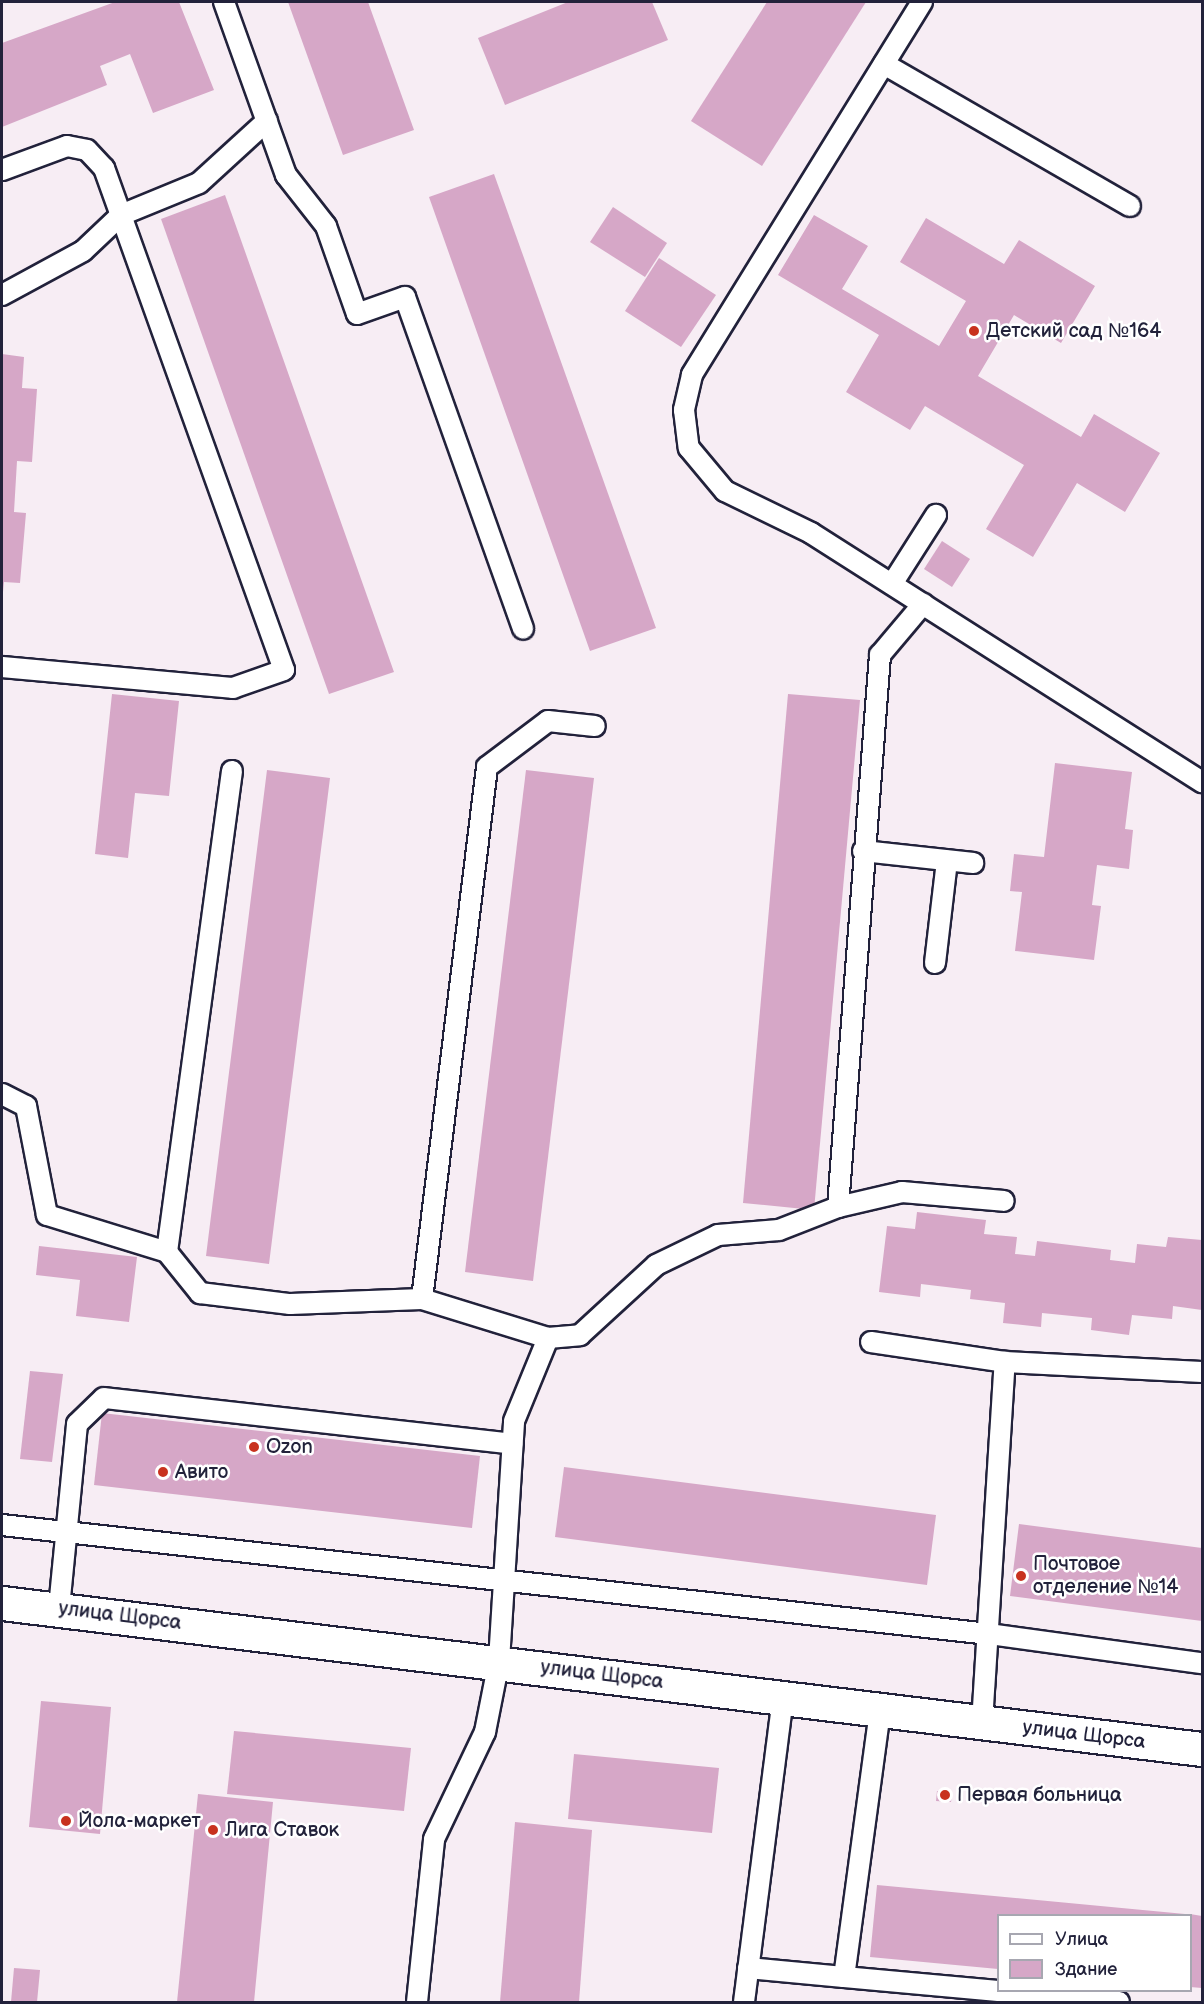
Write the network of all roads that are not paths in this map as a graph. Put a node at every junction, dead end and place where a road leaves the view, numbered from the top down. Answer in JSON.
{"nodes":[{"id":1,"x":224,"y":2,"type":"edge"},
{"id":2,"x":922,"y":2,"type":"edge"},
{"id":3,"x":884,"y":64,"type":"junction"},
{"id":4,"x":267,"y":121,"type":"junction"},
{"id":5,"x":2,"y":170,"type":"edge"},
{"id":6,"x":1130,"y":206,"type":"dead end"},
{"id":7,"x":121,"y":215,"type":"junction"},
{"id":8,"x":2,"y":295,"type":"edge"},
{"id":9,"x":936,"y":515,"type":"dead end"},
{"id":10,"x":892,"y":584,"type":"junction"},
{"id":11,"x":923,"y":604,"type":"junction"},
{"id":12,"x":523,"y":629,"type":"dead end"},
{"id":13,"x":2,"y":667,"type":"edge"},
{"id":14,"x":595,"y":726,"type":"dead end"},
{"id":15,"x":232,"y":771,"type":"dead end"},
{"id":16,"x":1203,"y":782,"type":"edge"},
{"id":17,"x":863,"y":851,"type":"junction"},
{"id":18,"x":947,"y":861,"type":"junction"},
{"id":19,"x":973,"y":863,"type":"dead end"},
{"id":20,"x":935,"y":963,"type":"dead end"},
{"id":21,"x":2,"y":1094,"type":"edge"},
{"id":22,"x":1004,"y":1201,"type":"dead end"},
{"id":23,"x":837,"y":1207,"type":"junction"},
{"id":24,"x":167,"y":1252,"type":"junction"},
{"id":25,"x":423,"y":1299,"type":"junction"},
{"id":26,"x":548,"y":1338,"type":"junction"},
{"id":27,"x":871,"y":1342,"type":"dead end"},
{"id":28,"x":1005,"y":1362,"type":"junction"},
{"id":29,"x":1203,"y":1372,"type":"edge"},
{"id":30,"x":512,"y":1444,"type":"junction"},
{"id":31,"x":2,"y":1525,"type":"edge"},
{"id":32,"x":67,"y":1530,"type":"junction"},
{"id":33,"x":504,"y":1579,"type":"junction"},
{"id":34,"x":2,"y":1603,"type":"edge"},
{"id":35,"x":59,"y":1608,"type":"junction"},
{"id":36,"x":989,"y":1634,"type":"junction"},
{"id":37,"x":499,"y":1661,"type":"junction"},
{"id":38,"x":1203,"y":1664,"type":"edge"},
{"id":39,"x":783,"y":1698,"type":"junction"},
{"id":40,"x":880,"y":1711,"type":"junction"},
{"id":41,"x":982,"y":1723,"type":"junction"},
{"id":42,"x":1203,"y":1749,"type":"edge"},
{"id":43,"x":748,"y":1968,"type":"junction"},
{"id":44,"x":844,"y":1977,"type":"junction"},
{"id":45,"x":997,"y":1991,"type":"edge"},
{"id":46,"x":1009,"y":1992,"type":"edge"},
{"id":47,"x":417,"y":2002,"type":"edge"},
{"id":48,"x":744,"y":2002,"type":"edge"},
{"id":49,"x":1119,"y":2002,"type":"edge"}],
"edges":[{"from":1,"to":4,"type":"lane"},
{"from":2,"to":3,"type":"lane"},
{"from":3,"to":6,"type":"lane"},
{"from":3,"to":10,"type":"lane"},
{"from":4,"to":7,"type":"lane"},
{"from":4,"to":12,"type":"lane"},
{"from":5,"to":7,"type":"lane"},
{"from":7,"to":8,"type":"lane"},
{"from":7,"to":13,"type":"lane"},
{"from":9,"to":10,"type":"lane"},
{"from":10,"to":11,"type":"lane"},
{"from":11,"to":16,"type":"lane"},
{"from":11,"to":17,"type":"lane"},
{"from":14,"to":25,"type":"lane"},
{"from":15,"to":24,"type":"lane"},
{"from":17,"to":18,"type":"lane"},
{"from":17,"to":23,"type":"lane"},
{"from":18,"to":19,"type":"lane"},
{"from":18,"to":20,"type":"lane"},
{"from":21,"to":24,"type":"lane"},
{"from":22,"to":23,"type":"lane"},
{"from":23,"to":26,"type":"lane"},
{"from":24,"to":25,"type":"lane"},
{"from":25,"to":26,"type":"lane"},
{"from":26,"to":30,"type":"lane"},
{"from":27,"to":28,"type":"lane"},
{"from":28,"to":29,"type":"lane"},
{"from":28,"to":36,"type":"lane"},
{"from":30,"to":32,"type":"lane"},
{"from":30,"to":33,"type":"lane"},
{"from":31,"to":32,"type":"lane"},
{"from":32,"to":33,"type":"lane"},
{"from":32,"to":35,"type":"lane"},
{"from":33,"to":36,"type":"lane"},
{"from":33,"to":37,"type":"lane"},
{"from":34,"to":35,"type":"main road","name":"улица Щорса"},
{"from":35,"to":37,"type":"main road","name":"улица Щорса"},
{"from":36,"to":38,"type":"lane"},
{"from":36,"to":41,"type":"lane"},
{"from":37,"to":39,"type":"main road","name":"улица Щорса"},
{"from":37,"to":47,"type":"lane"},
{"from":39,"to":40,"type":"main road","name":"улица Щорса"},
{"from":39,"to":43,"type":"lane"},
{"from":40,"to":41,"type":"main road","name":"улица Щорса"},
{"from":40,"to":44,"type":"lane"},
{"from":41,"to":42,"type":"main road","name":"улица Щорса"},
{"from":43,"to":44,"type":"lane"},
{"from":43,"to":48,"type":"lane"},
{"from":44,"to":45,"type":"lane"},
{"from":46,"to":49,"type":"lane"}]}
